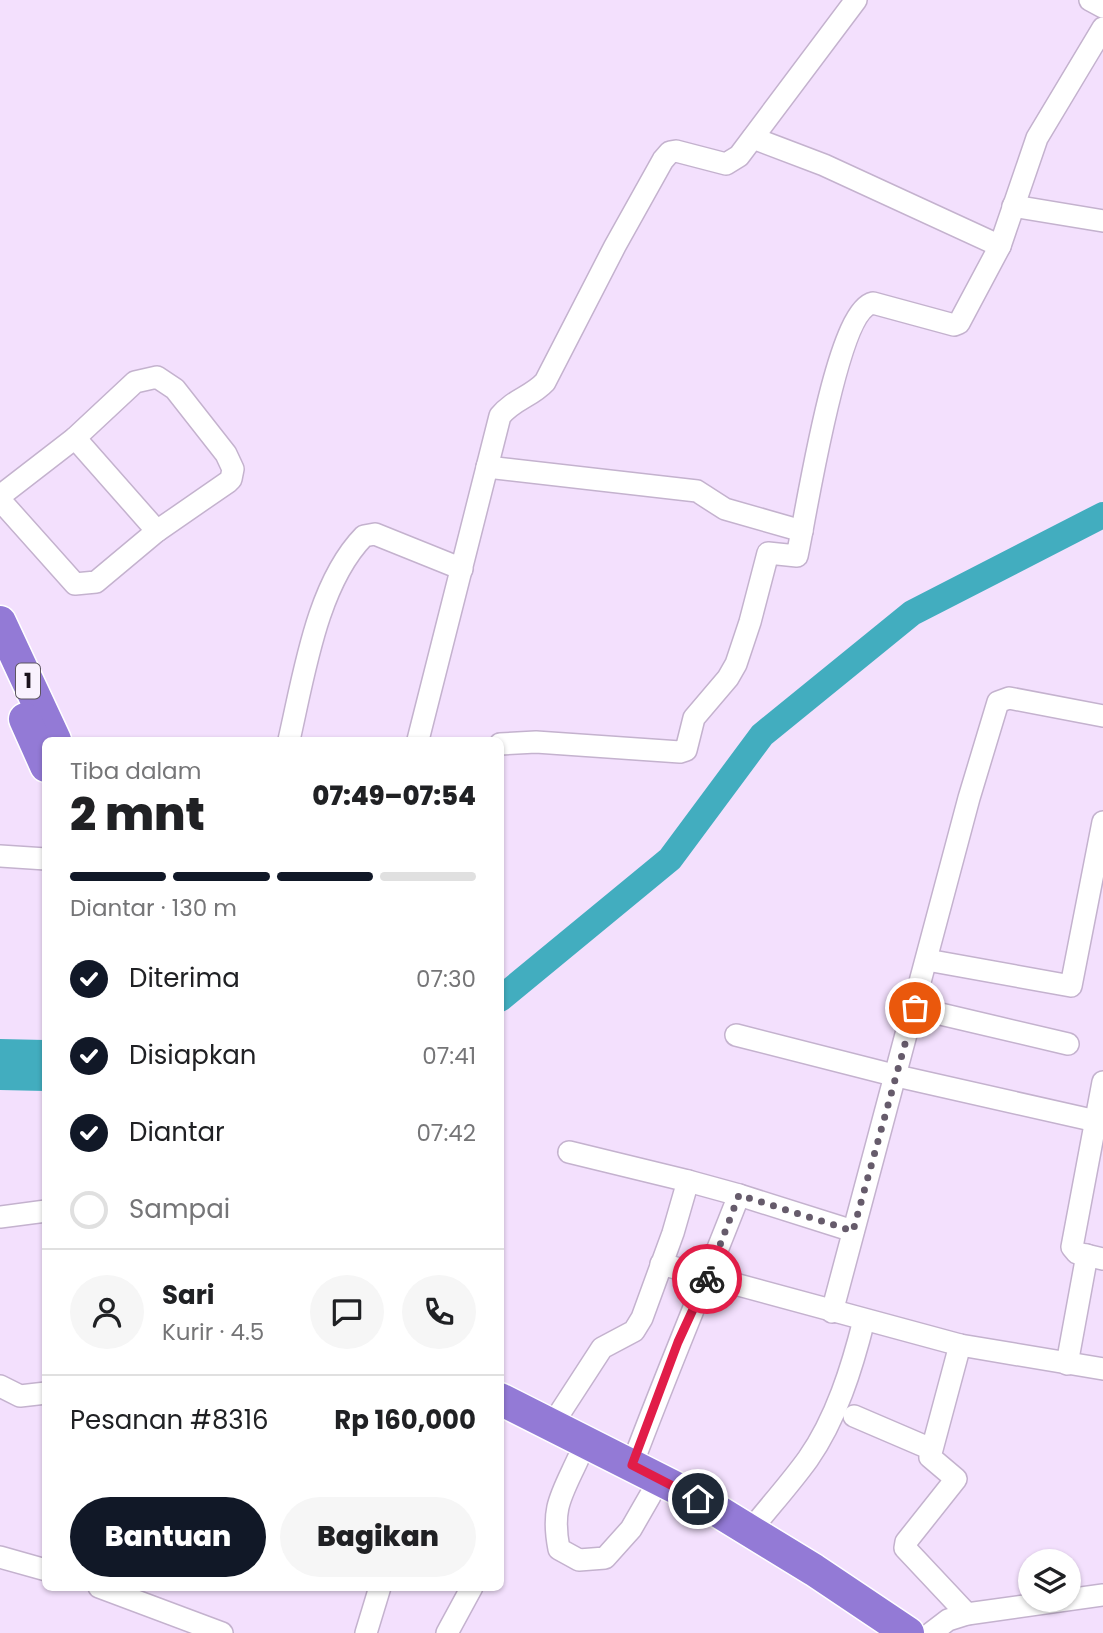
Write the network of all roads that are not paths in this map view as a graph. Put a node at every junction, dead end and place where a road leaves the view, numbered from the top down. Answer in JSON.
{"nodes":[{"id":1,"x":856,"y":0,"type":"edge"},
{"id":2,"x":1090,"y":0,"type":"edge"},
{"id":3,"x":1103,"y":7,"type":"edge"},
{"id":4,"x":1103,"y":28,"type":"edge"},
{"id":5,"x":753,"y":138,"type":"junction"},
{"id":6,"x":1013,"y":206,"type":"junction"},
{"id":7,"x":1103,"y":221,"type":"edge"},
{"id":8,"x":1000,"y":246,"type":"junction"},
{"id":9,"x":75,"y":438,"type":"junction"},
{"id":10,"x":487,"y":467,"type":"junction"},
{"id":11,"x":0,"y":498,"type":"edge"},
{"id":12,"x":157,"y":531,"type":"junction"},
{"id":13,"x":802,"y":531,"type":"junction"},
{"id":14,"x":462,"y":569,"type":"junction"},
{"id":15,"x":0,"y":622,"type":"edge"},
{"id":16,"x":0,"y":662,"type":"edge"},
{"id":17,"x":1103,"y":716,"type":"edge"},
{"id":18,"x":54,"y":737,"type":"edge"},
{"id":19,"x":290,"y":737,"type":"edge"},
{"id":20,"x":419,"y":737,"type":"edge"},
{"id":21,"x":504,"y":744,"type":"edge"},
{"id":22,"x":42,"y":757,"type":"edge"},
{"id":23,"x":1103,"y":822,"type":"edge"},
{"id":24,"x":0,"y":856,"type":"edge"},
{"id":25,"x":42,"y":859,"type":"edge"},
{"id":26,"x":927,"y":960,"type":"junction"},
{"id":27,"x":915,"y":1008,"type":"junction"},
{"id":28,"x":736,"y":1035,"type":"dead end"},
{"id":29,"x":1068,"y":1044,"type":"dead end"},
{"id":30,"x":897,"y":1076,"type":"junction"},
{"id":31,"x":1103,"y":1082,"type":"edge"},
{"id":32,"x":1096,"y":1121,"type":"junction"},
{"id":33,"x":569,"y":1152,"type":"dead end"},
{"id":34,"x":688,"y":1181,"type":"junction"},
{"id":35,"x":739,"y":1195,"type":"junction"},
{"id":36,"x":42,"y":1212,"type":"edge"},
{"id":37,"x":0,"y":1217,"type":"edge"},
{"id":38,"x":853,"y":1231,"type":"junction"},
{"id":39,"x":1088,"y":1255,"type":"edge"},
{"id":40,"x":662,"y":1264,"type":"junction"},
{"id":41,"x":707,"y":1278,"type":"junction"},
{"id":42,"x":832,"y":1311,"type":"junction"},
{"id":43,"x":864,"y":1320,"type":"junction"},
{"id":44,"x":960,"y":1345,"type":"junction"},
{"id":45,"x":1067,"y":1364,"type":"junction"},
{"id":46,"x":1103,"y":1369,"type":"edge"},
{"id":47,"x":0,"y":1386,"type":"edge"},
{"id":48,"x":42,"y":1393,"type":"edge"},
{"id":49,"x":504,"y":1401,"type":"edge"},
{"id":50,"x":854,"y":1416,"type":"dead end"},
{"id":51,"x":504,"y":1419,"type":"edge"},
{"id":52,"x":552,"y":1425,"type":"junction"},
{"id":53,"x":931,"y":1449,"type":"junction"},
{"id":54,"x":582,"y":1450,"type":"junction"},
{"id":55,"x":647,"y":1480,"type":"junction"},
{"id":56,"x":750,"y":1531,"type":"junction"},
{"id":57,"x":0,"y":1557,"type":"edge"},
{"id":58,"x":42,"y":1569,"type":"edge"},
{"id":59,"x":108,"y":1591,"type":"edge"},
{"id":60,"x":379,"y":1591,"type":"edge"},
{"id":61,"x":470,"y":1591,"type":"edge"},
{"id":62,"x":1103,"y":1595,"type":"edge"},
{"id":63,"x":967,"y":1614,"type":"junction"},
{"id":64,"x":187,"y":1627,"type":"edge"},
{"id":65,"x":222,"y":1633,"type":"edge"},
{"id":66,"x":366,"y":1633,"type":"edge"},
{"id":67,"x":447,"y":1633,"type":"edge"},
{"id":68,"x":876,"y":1633,"type":"edge"},
{"id":69,"x":908,"y":1633,"type":"edge"},
{"id":70,"x":931,"y":1633,"type":"edge"}],
"edges":[{"from":1,"to":5,"type":"street"},
{"from":2,"to":3,"type":"street"},
{"from":4,"to":6,"type":"street"},
{"from":5,"to":8,"type":"street"},
{"from":5,"to":10,"type":"street"},
{"from":6,"to":7,"type":"street"},
{"from":6,"to":8,"type":"street"},
{"from":8,"to":13,"type":"street"},
{"from":9,"to":11,"type":"street"},
{"from":9,"to":12,"type":"street"},
{"from":9,"to":12,"type":"street"},
{"from":10,"to":13,"type":"street"},
{"from":10,"to":14,"type":"street"},
{"from":11,"to":12,"type":"street"},
{"from":13,"to":21,"type":"street"},
{"from":14,"to":19,"type":"street"},
{"from":14,"to":20,"type":"street"},
{"from":15,"to":18,"type":"highway","number":"1"},
{"from":16,"to":22,"type":"highway","number":"1"},
{"from":17,"to":26,"type":"street"},
{"from":23,"to":26,"type":"street"},
{"from":24,"to":25,"type":"street"},
{"from":26,"to":27,"type":"street"},
{"from":27,"to":29,"type":"street"},
{"from":27,"to":30,"type":"street"},
{"from":28,"to":30,"type":"street"},
{"from":30,"to":32,"type":"street"},
{"from":30,"to":38,"type":"street"},
{"from":31,"to":32,"type":"street"},
{"from":32,"to":39,"type":"street"},
{"from":33,"to":34,"type":"street"},
{"from":34,"to":35,"type":"street"},
{"from":34,"to":40,"type":"street"},
{"from":35,"to":38,"type":"street"},
{"from":35,"to":41,"type":"street"},
{"from":36,"to":37,"type":"street"},
{"from":38,"to":42,"type":"street"},
{"from":39,"to":45,"type":"street"},
{"from":40,"to":41,"type":"street"},
{"from":40,"to":52,"type":"street"},
{"from":41,"to":42,"type":"street"},
{"from":41,"to":55,"type":"street"},
{"from":42,"to":43,"type":"street"},
{"from":43,"to":44,"type":"street"},
{"from":43,"to":56,"type":"street"},
{"from":44,"to":45,"type":"street"},
{"from":44,"to":53,"type":"street"},
{"from":45,"to":46,"type":"street"},
{"from":47,"to":48,"type":"street"},
{"from":49,"to":52,"type":"highway"},
{"from":50,"to":53,"type":"street"},
{"from":51,"to":54,"type":"highway"},
{"from":52,"to":54,"type":"highway"},
{"from":53,"to":63,"type":"street"},
{"from":54,"to":55,"type":"highway"},
{"from":54,"to":55,"type":"street"},
{"from":55,"to":56,"type":"highway"},
{"from":55,"to":68,"type":"highway"},
{"from":56,"to":69,"type":"highway"},
{"from":57,"to":58,"type":"street"},
{"from":59,"to":64,"type":"street"},
{"from":60,"to":66,"type":"street"},
{"from":61,"to":67,"type":"street"},
{"from":62,"to":63,"type":"street"},
{"from":63,"to":70,"type":"street"},
{"from":64,"to":65,"type":"street"}]}
